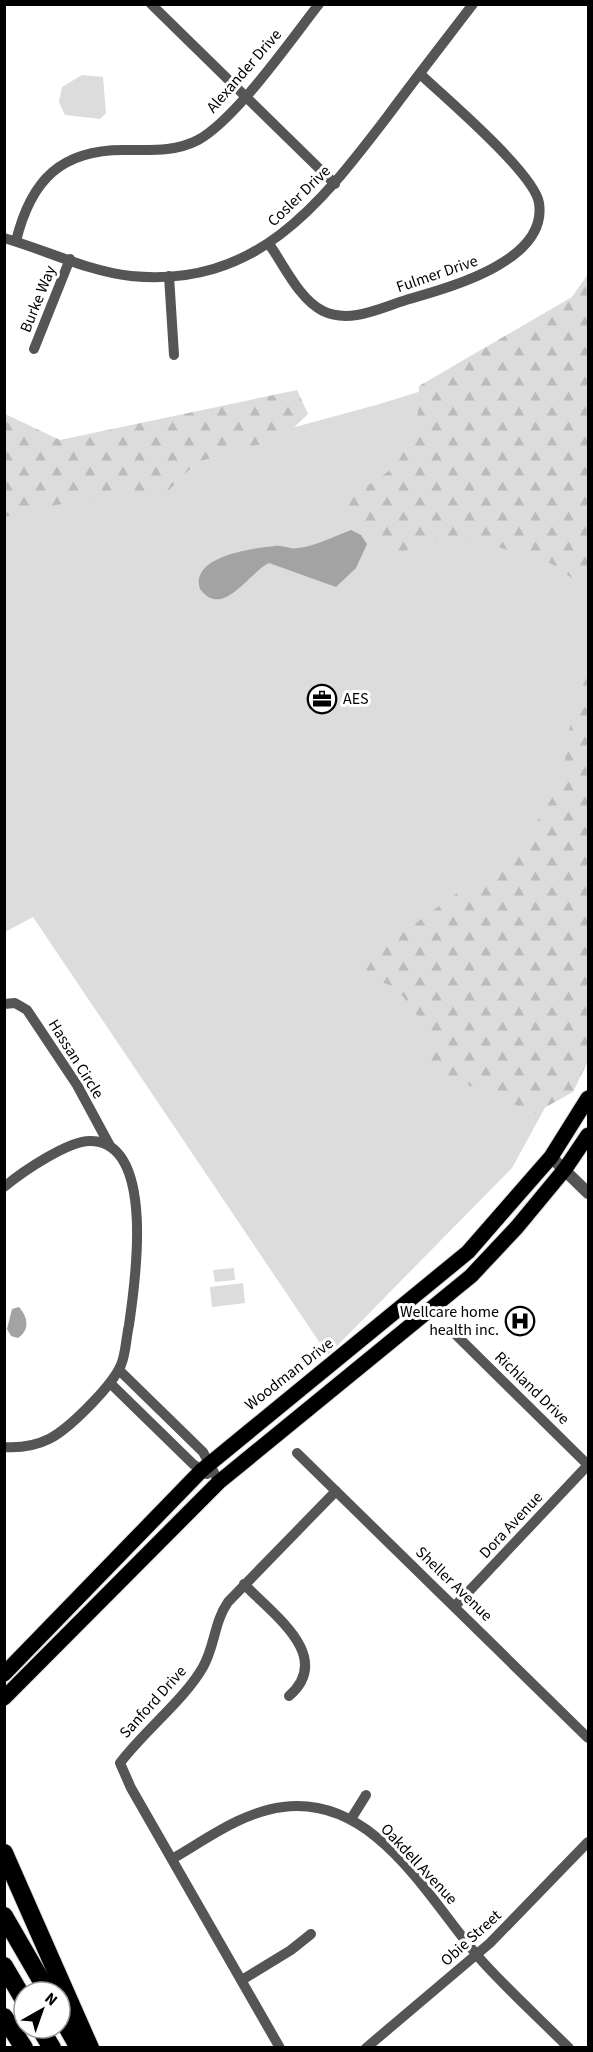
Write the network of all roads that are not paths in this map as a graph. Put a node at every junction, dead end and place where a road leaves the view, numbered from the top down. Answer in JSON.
{"nodes":[{"id":1,"x":151,"y":4,"type":"edge"},
{"id":2,"x":319,"y":4,"type":"edge"},
{"id":3,"x":473,"y":4,"type":"edge"},
{"id":4,"x":420,"y":74,"type":"junction"},
{"id":5,"x":244,"y":96,"type":"junction"},
{"id":6,"x":335,"y":184,"type":"junction"},
{"id":7,"x":10,"y":240,"type":"edge"},
{"id":8,"x":269,"y":244,"type":"junction"},
{"id":9,"x":70,"y":259,"type":"junction"},
{"id":10,"x":169,"y":276,"type":"junction"},
{"id":11,"x":34,"y":349,"type":"dead end"},
{"id":12,"x":174,"y":355,"type":"dead end"},
{"id":13,"x":4,"y":1004,"type":"edge"},
{"id":14,"x":588,"y":1098,"type":"edge"},
{"id":15,"x":588,"y":1135,"type":"edge"},
{"id":16,"x":110,"y":1146,"type":"junction"},
{"id":17,"x":550,"y":1157,"type":"junction"},
{"id":18,"x":565,"y":1169,"type":"junction"},
{"id":19,"x":5,"y":1185,"type":"edge"},
{"id":20,"x":588,"y":1193,"type":"edge"},
{"id":21,"x":454,"y":1333,"type":"dead end"},
{"id":22,"x":119,"y":1370,"type":"junction"},
{"id":23,"x":111,"y":1384,"type":"junction"},
{"id":24,"x":4,"y":1447,"type":"edge"},
{"id":25,"x":297,"y":1453,"type":"dead end"},
{"id":26,"x":588,"y":1465,"type":"edge"},
{"id":27,"x":206,"y":1467,"type":"junction"},
{"id":28,"x":219,"y":1482,"type":"junction"},
{"id":29,"x":336,"y":1491,"type":"junction"},
{"id":30,"x":244,"y":1584,"type":"junction"},
{"id":31,"x":455,"y":1606,"type":"junction"},
{"id":32,"x":4,"y":1674,"type":"edge"},
{"id":33,"x":288,"y":1696,"type":"dead end"},
{"id":34,"x":4,"y":1698,"type":"edge"},
{"id":35,"x":588,"y":1738,"type":"edge"},
{"id":36,"x":366,"y":1795,"type":"dead end"},
{"id":37,"x":351,"y":1819,"type":"junction"},
{"id":38,"x":588,"y":1842,"type":"edge"},
{"id":39,"x":4,"y":1853,"type":"edge"},
{"id":40,"x":172,"y":1859,"type":"junction"},
{"id":41,"x":4,"y":1916,"type":"edge"},
{"id":42,"x":310,"y":1934,"type":"dead end"},
{"id":43,"x":476,"y":1954,"type":"junction"},
{"id":44,"x":4,"y":1966,"type":"edge"},
{"id":45,"x":12,"y":1980,"type":"edge"},
{"id":46,"x":41,"y":1980,"type":"edge"},
{"id":47,"x":242,"y":1980,"type":"junction"},
{"id":48,"x":4,"y":2017,"type":"edge"},
{"id":49,"x":24,"y":2048,"type":"edge"},
{"id":50,"x":90,"y":2048,"type":"edge"},
{"id":51,"x":280,"y":2048,"type":"edge"},
{"id":52,"x":366,"y":2048,"type":"edge"},
{"id":53,"x":569,"y":2048,"type":"edge"}],
"edges":[{"from":1,"to":5,"type":"street"},
{"from":2,"to":5,"type":"street","name":"Alexander Drive"},
{"from":3,"to":4,"type":"street","name":"Cosler Drive"},
{"from":4,"to":6,"type":"street","name":"Cosler Drive"},
{"from":4,"to":8,"type":"street","name":"Fulmer Drive"},
{"from":5,"to":6,"type":"street"},
{"from":5,"to":7,"type":"street","name":"Alexander Drive"},
{"from":6,"to":8,"type":"street","name":"Cosler Drive"},
{"from":7,"to":9,"type":"street","name":"Cosler Drive"},
{"from":8,"to":10,"type":"street","name":"Cosler Drive"},
{"from":9,"to":10,"type":"street","name":"Cosler Drive"},
{"from":9,"to":11,"type":"street","name":"Burke Way"},
{"from":10,"to":12,"type":"street"},
{"from":13,"to":16,"type":"street","name":"Hassan Circle"},
{"from":14,"to":17,"type":"main road","name":"Woodman Drive"},
{"from":15,"to":18,"type":"main road"},
{"from":16,"to":19,"type":"street"},
{"from":16,"to":22,"type":"street","name":"Hassan Circle"},
{"from":17,"to":18,"type":"street"},
{"from":17,"to":27,"type":"main road","name":"Woodman Drive"},
{"from":18,"to":20,"type":"street"},
{"from":18,"to":28,"type":"main road"},
{"from":21,"to":26,"type":"street","name":"Richland Drive"},
{"from":22,"to":23,"type":"street","name":"Hassan Circle"},
{"from":22,"to":27,"type":"street"},
{"from":23,"to":24,"type":"street","name":"Hassan Circle"},
{"from":23,"to":27,"type":"street"},
{"from":25,"to":29,"type":"street","name":"Sheller Avenue"},
{"from":26,"to":31,"type":"street","name":"Dora Avenue"},
{"from":27,"to":28,"type":"street"},
{"from":27,"to":32,"type":"main road","name":"Woodman Drive"},
{"from":28,"to":34,"type":"main road"},
{"from":29,"to":30,"type":"street","name":"Sanford Drive"},
{"from":29,"to":31,"type":"street","name":"Sheller Avenue"},
{"from":30,"to":33,"type":"street"},
{"from":30,"to":40,"type":"street","name":"Sanford Drive"},
{"from":31,"to":35,"type":"street","name":"Sheller Avenue"},
{"from":36,"to":37,"type":"street"},
{"from":37,"to":40,"type":"street","name":"Oakdell Avenue"},
{"from":37,"to":43,"type":"street","name":"Oakdell Avenue"},
{"from":38,"to":43,"type":"street","name":"Obie Street"},
{"from":39,"to":50,"type":"highway"},
{"from":40,"to":47,"type":"street","name":"Sanford Drive"},
{"from":41,"to":46,"type":"highway"},
{"from":42,"to":47,"type":"street"},
{"from":43,"to":52,"type":"street","name":"Obie Street"},
{"from":43,"to":53,"type":"street","name":"Oakdell Avenue"},
{"from":44,"to":45,"type":"highway"},
{"from":47,"to":51,"type":"street","name":"Sanford Drive"},
{"from":48,"to":49,"type":"highway"}]}
